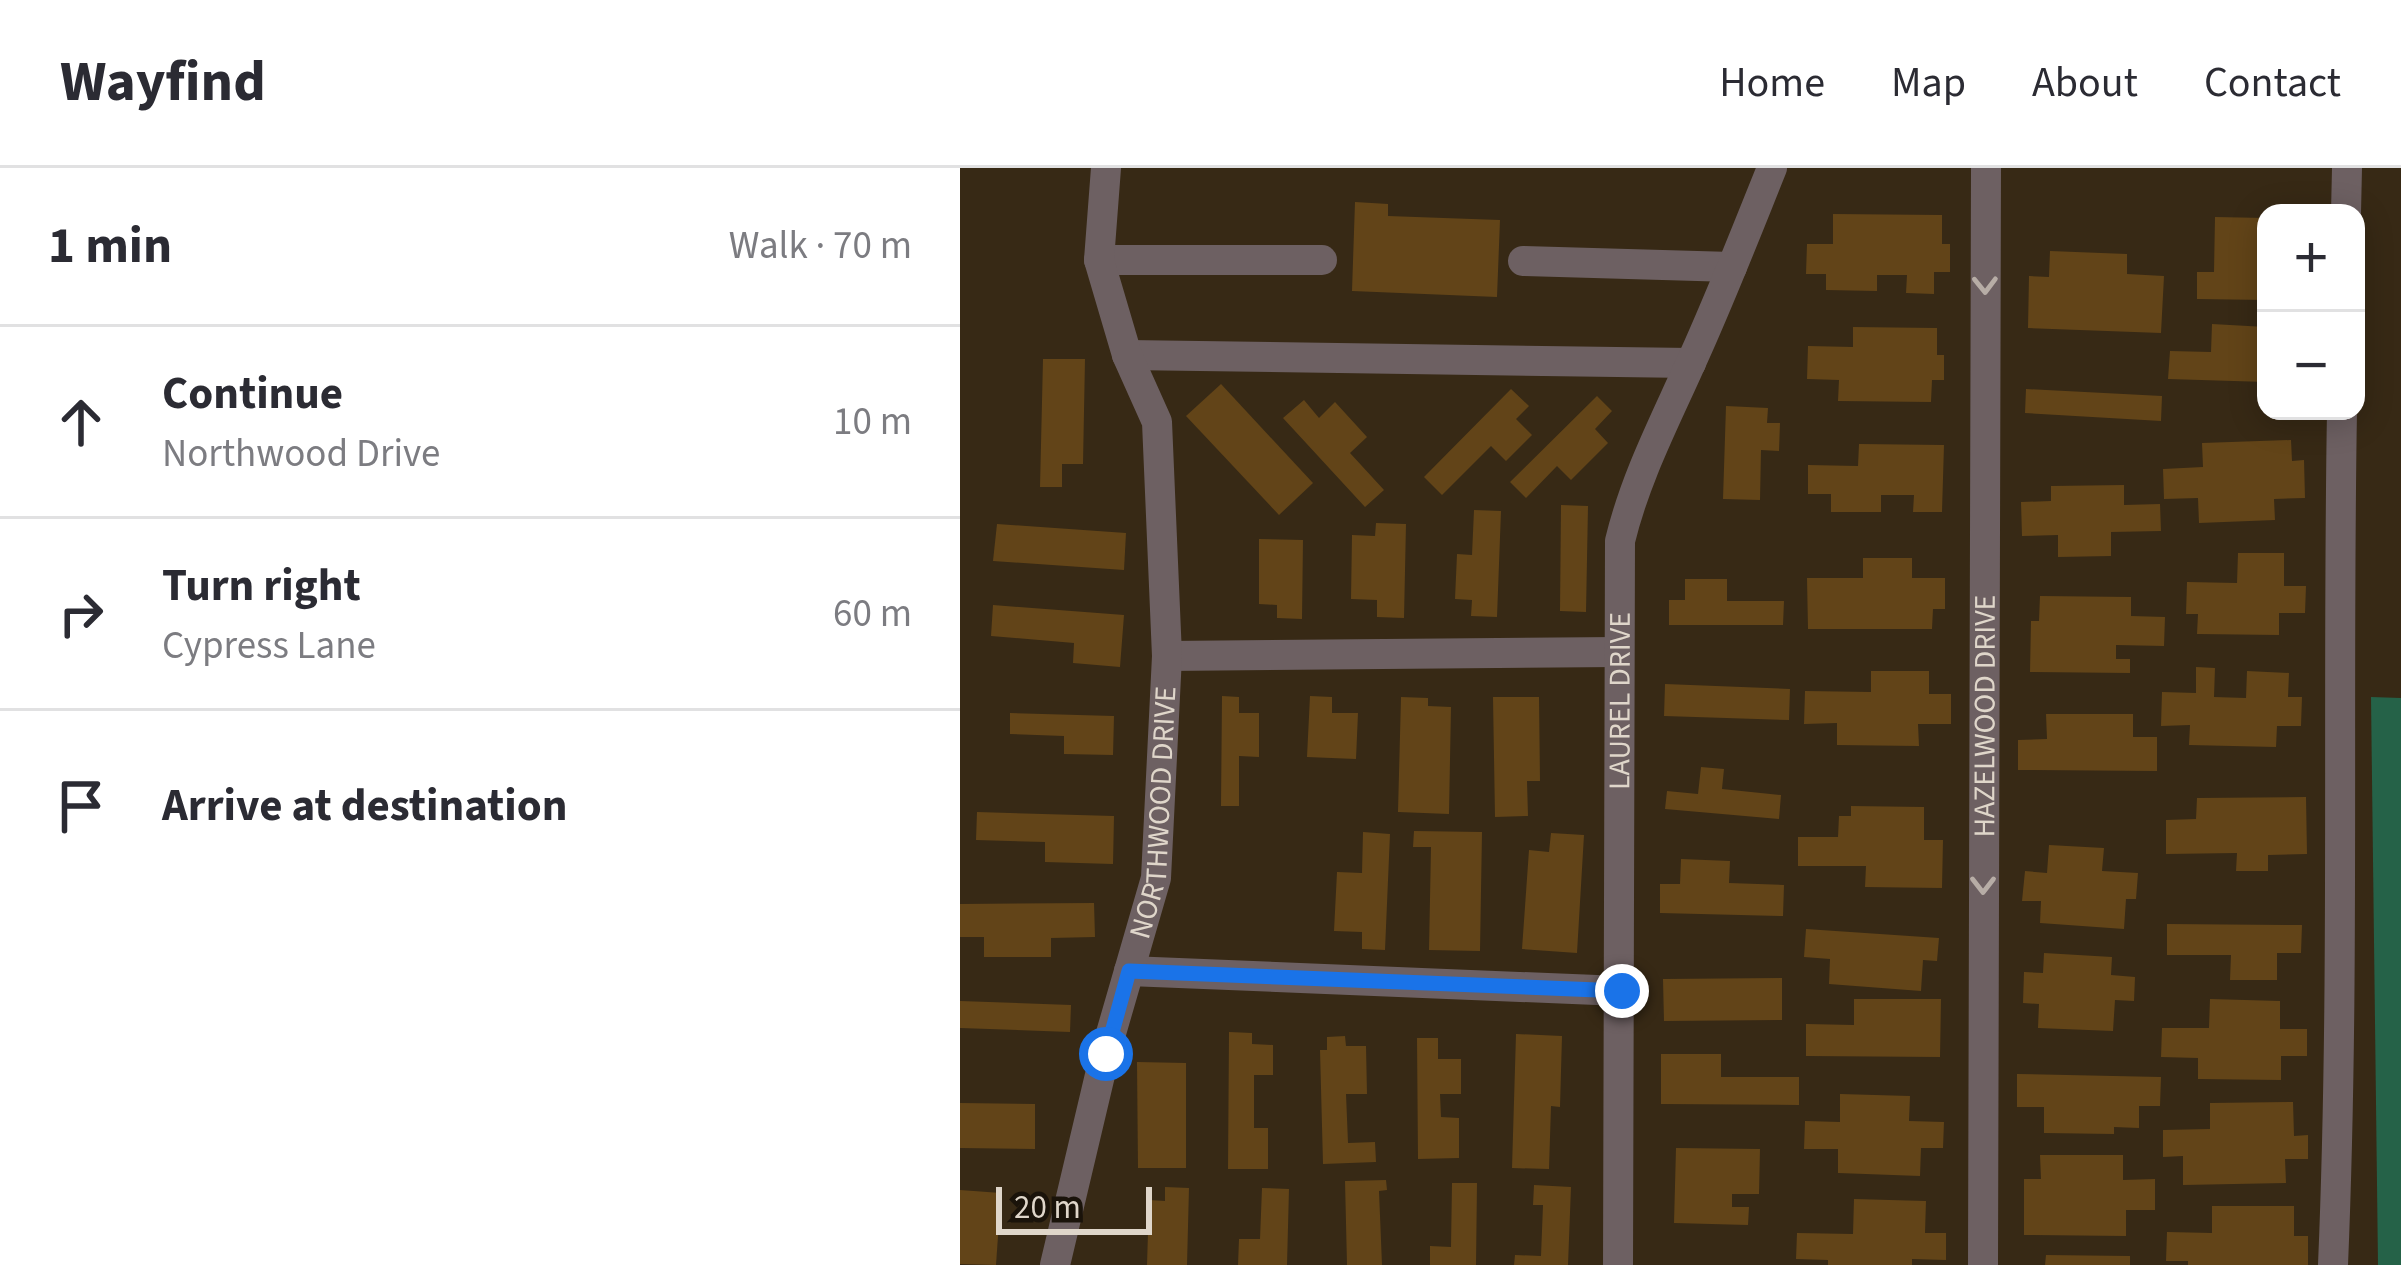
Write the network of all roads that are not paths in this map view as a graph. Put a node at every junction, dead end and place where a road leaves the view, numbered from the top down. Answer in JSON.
{"nodes":[{"id":1,"x":1106,"y":168,"type":"edge"},
{"id":2,"x":1772,"y":168,"type":"edge"},
{"id":3,"x":1986,"y":168,"type":"edge"},
{"id":4,"x":2347,"y":168,"type":"edge"},
{"id":5,"x":2346,"y":204,"type":"edge"},
{"id":6,"x":1099,"y":260,"type":"junction"},
{"id":7,"x":1322,"y":260,"type":"dead end"},
{"id":8,"x":1523,"y":261,"type":"dead end"},
{"id":9,"x":1732,"y":267,"type":"junction"},
{"id":10,"x":1127,"y":355,"type":"junction"},
{"id":11,"x":1691,"y":363,"type":"junction"},
{"id":12,"x":2342,"y":420,"type":"edge"},
{"id":13,"x":1618,"y":652,"type":"junction"},
{"id":14,"x":1167,"y":656,"type":"junction"},
{"id":15,"x":1129,"y":971,"type":"junction"},
{"id":16,"x":1622,"y":991,"type":"junction"},
{"id":17,"x":1054,"y":1265,"type":"edge"},
{"id":18,"x":1618,"y":1265,"type":"edge"},
{"id":19,"x":1983,"y":1265,"type":"edge"},
{"id":20,"x":2332,"y":1265,"type":"edge"}],
"edges":[{"from":1,"to":6,"type":"street"},
{"from":2,"to":9,"type":"street","name":"LAUREL DRIVE"},
{"from":3,"to":19,"type":"street","name":"HAZELWOOD DRIVE","one_way":true},
{"from":4,"to":5,"type":"street"},
{"from":6,"to":7,"type":"street"},
{"from":6,"to":10,"type":"street","name":"NORTHWOOD DRIVE"},
{"from":8,"to":9,"type":"street"},
{"from":9,"to":11,"type":"street","name":"LAUREL DRIVE"},
{"from":10,"to":11,"type":"street"},
{"from":10,"to":14,"type":"street","name":"NORTHWOOD DRIVE"},
{"from":11,"to":13,"type":"street","name":"LAUREL DRIVE"},
{"from":12,"to":20,"type":"street"},
{"from":13,"to":14,"type":"street"},
{"from":13,"to":16,"type":"street","name":"LAUREL DRIVE"},
{"from":14,"to":15,"type":"street","name":"NORTHWOOD DRIVE"},
{"from":15,"to":16,"type":"street"},
{"from":15,"to":17,"type":"street","name":"NORTHWOOD DRIVE"},
{"from":16,"to":18,"type":"street","name":"LAUREL DRIVE"}]}
